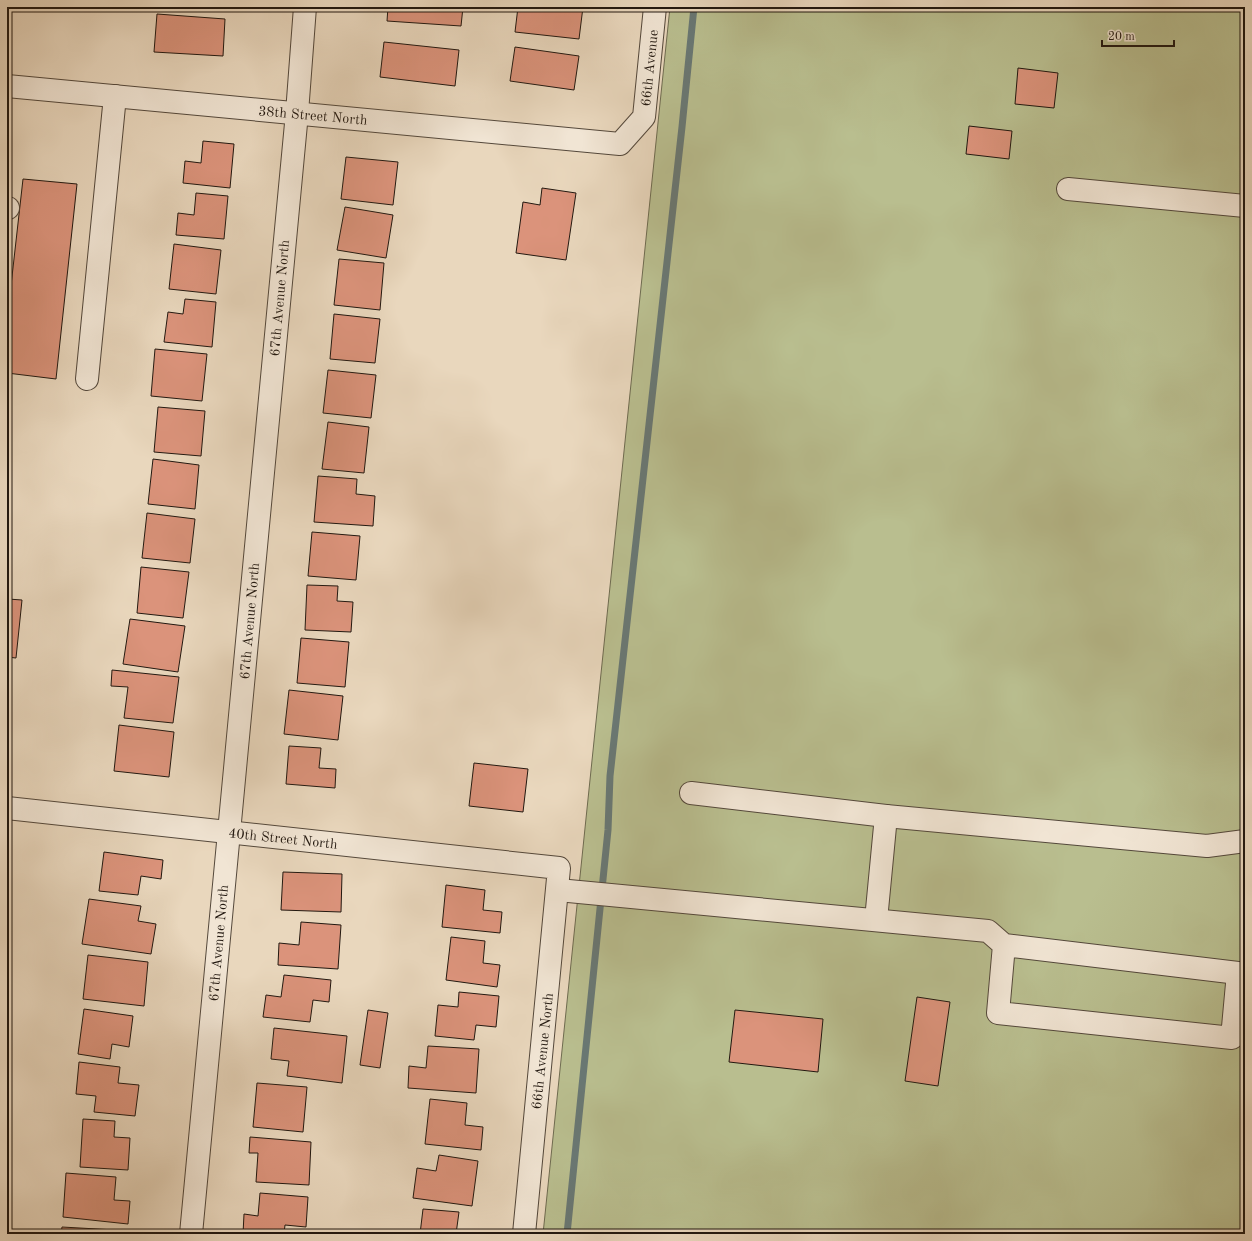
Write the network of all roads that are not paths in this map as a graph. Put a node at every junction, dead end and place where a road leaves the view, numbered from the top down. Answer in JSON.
{"nodes":[{"id":1,"x":305,"y":7,"type":"edge"},
{"id":2,"x":654,"y":7,"type":"edge"},
{"id":3,"x":7,"y":86,"type":"edge"},
{"id":4,"x":115,"y":96,"type":"junction"},
{"id":5,"x":297,"y":114,"type":"junction"},
{"id":6,"x":620,"y":144,"type":"joint"},
{"id":7,"x":1068,"y":189,"type":"dead end"},
{"id":8,"x":1245,"y":206,"type":"edge"},
{"id":9,"x":86,"y":379,"type":"dead end"},
{"id":10,"x":691,"y":793,"type":"dead end"},
{"id":11,"x":7,"y":808,"type":"edge"},
{"id":12,"x":886,"y":816,"type":"junction"},
{"id":13,"x":229,"y":833,"type":"junction"},
{"id":14,"x":1245,"y":841,"type":"edge"},
{"id":15,"x":559,"y":868,"type":"joint"},
{"id":16,"x":558,"y":890,"type":"junction"},
{"id":17,"x":876,"y":920,"type":"junction"},
{"id":18,"x":1004,"y":945,"type":"junction"},
{"id":19,"x":191,"y":1234,"type":"edge"},
{"id":20,"x":524,"y":1234,"type":"edge"}],
"edges":[{"from":1,"to":5,"type":"street","name":"67th Avenue North"},
{"from":2,"to":6,"type":"street","name":"66th Avenue"},
{"from":3,"to":4,"type":"street","name":"38th Street North"},
{"from":4,"to":5,"type":"street","name":"38th Street North"},
{"from":4,"to":9,"type":"street"},
{"from":5,"to":6,"type":"street","name":"38th Street North"},
{"from":5,"to":13,"type":"street","name":"67th Avenue North"},
{"from":7,"to":8,"type":"street"},
{"from":10,"to":12,"type":"street"},
{"from":11,"to":13,"type":"street","name":"40th Street North"},
{"from":12,"to":14,"type":"street"},
{"from":12,"to":17,"type":"street"},
{"from":13,"to":15,"type":"street","name":"40th Street North"},
{"from":13,"to":19,"type":"street","name":"67th Avenue North"},
{"from":15,"to":16,"type":"street","name":"66th Avenue North"},
{"from":16,"to":17,"type":"street"},
{"from":16,"to":20,"type":"street","name":"66th Avenue North"},
{"from":17,"to":18,"type":"street"},
{"from":18,"to":18,"type":"street"}]}
